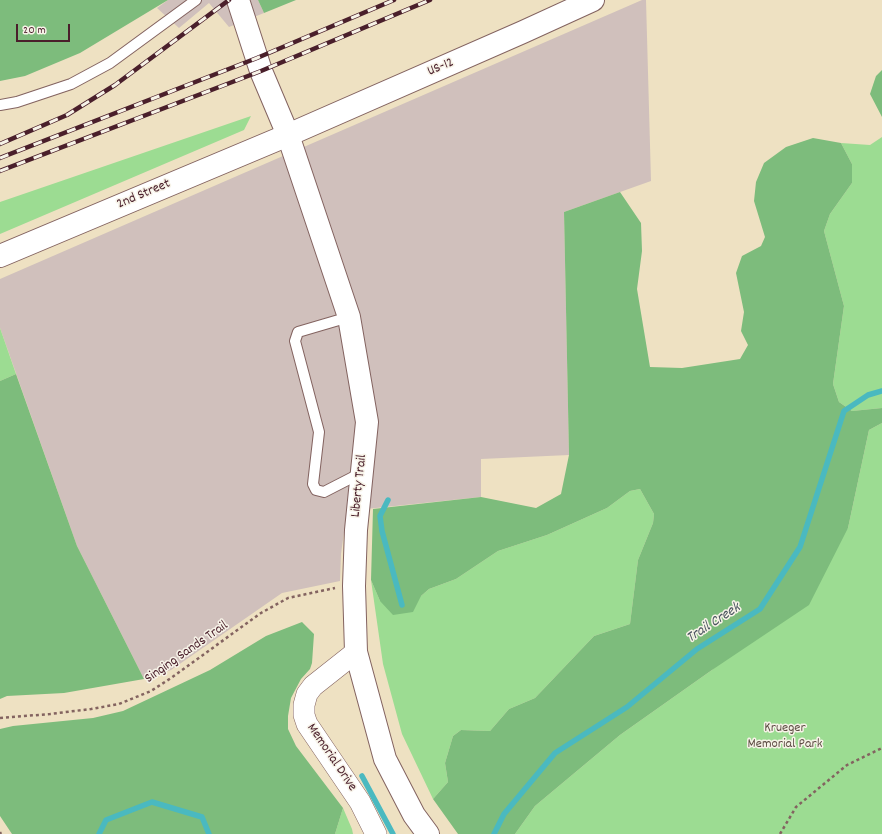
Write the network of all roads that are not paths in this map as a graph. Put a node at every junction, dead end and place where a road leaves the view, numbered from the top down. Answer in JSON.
{"nodes":[{"id":1,"x":196,"y":0,"type":"edge"},
{"id":2,"x":238,"y":0,"type":"edge"},
{"id":3,"x":593,"y":0,"type":"edge"},
{"id":4,"x":0,"y":105,"type":"edge"},
{"id":5,"x":288,"y":134,"type":"junction"},
{"id":6,"x":0,"y":256,"type":"edge"},
{"id":7,"x":349,"y":317,"type":"junction"},
{"id":8,"x":362,"y":473,"type":"junction"},
{"id":9,"x":356,"y":652,"type":"junction"},
{"id":10,"x":376,"y":834,"type":"edge"},
{"id":11,"x":428,"y":834,"type":"edge"}],
"edges":[{"from":1,"to":4,"type":"lane"},
{"from":2,"to":5,"type":"street","name":"Liberty Trail"},
{"from":3,"to":5,"type":"street","name":"US-12"},
{"from":5,"to":6,"type":"street","name":"2nd Street"},
{"from":5,"to":7,"type":"street","name":"Liberty Trail"},
{"from":7,"to":8,"type":"street","name":"Liberty Trail"},
{"from":7,"to":8,"type":"lane"},
{"from":8,"to":9,"type":"street","name":"Liberty Trail"},
{"from":9,"to":10,"type":"street","name":"Memorial Drive"},
{"from":9,"to":11,"type":"street","name":"Liberty Trail"}]}
